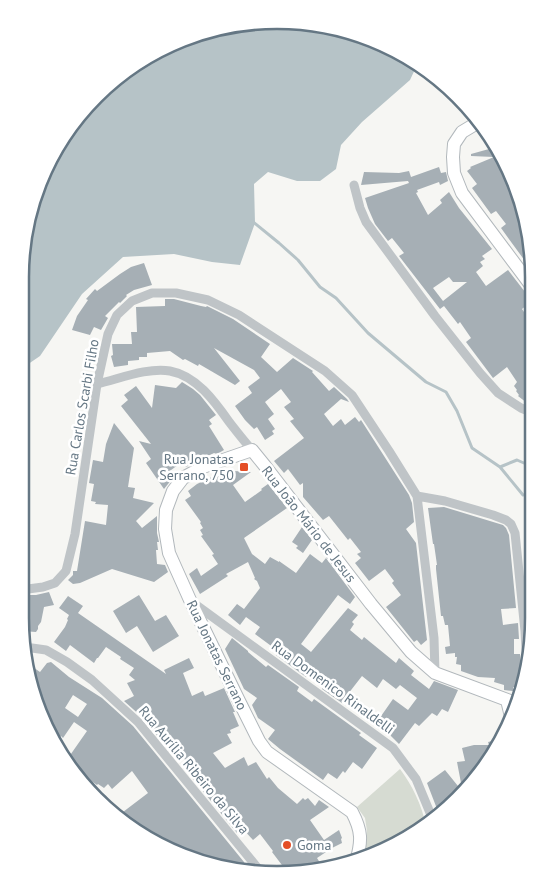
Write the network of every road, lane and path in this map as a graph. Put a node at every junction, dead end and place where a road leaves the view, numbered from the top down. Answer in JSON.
{"nodes":[{"id":1,"x":473,"y":125,"type":"edge"},
{"id":2,"x":354,"y":185,"type":"dead end"},
{"id":3,"x":525,"y":277,"type":"edge"},
{"id":4,"x":97,"y":384,"type":"junction"},
{"id":5,"x":525,"y":410,"type":"edge"},
{"id":6,"x":252,"y":450,"type":"junction"},
{"id":7,"x":417,"y":496,"type":"junction"},
{"id":8,"x":29,"y":588,"type":"edge"},
{"id":9,"x":190,"y":600,"type":"junction"},
{"id":10,"x":525,"y":631,"type":"edge"},
{"id":11,"x":31,"y":648,"type":"edge"},
{"id":12,"x":435,"y":673,"type":"junction"},
{"id":13,"x":511,"y":701,"type":"edge"},
{"id":14,"x":430,"y":813,"type":"edge"},
{"id":15,"x":358,"y":853,"type":"edge"},
{"id":16,"x":256,"y":865,"type":"edge"}],
"edges":[{"from":1,"to":3,"type":"street"},
{"from":2,"to":5,"type":"street"},
{"from":4,"to":6,"type":"street","name":"Rua João Mário de Jesus"},
{"from":4,"to":7,"type":"street","name":"Rua Carlos Scarbi Filho"},
{"from":4,"to":8,"type":"street","name":"Rua Carlos Scarbi Filho"},
{"from":6,"to":9,"type":"street","name":"Rua Jonatas Serrano"},
{"from":6,"to":12,"type":"street","name":"Rua João Mário de Jesus"},
{"from":7,"to":10,"type":"street"},
{"from":7,"to":12,"type":"street","name":"Rua Carlos Scarbi Filho"},
{"from":9,"to":14,"type":"street","name":"Rua Domenico Rinaldelli"},
{"from":9,"to":15,"type":"street","name":"Rua Jonatas Serrano"},
{"from":11,"to":16,"type":"street","name":"Rua Aurília Ribeiro da Silva"},
{"from":12,"to":13,"type":"street","name":"Rua João Mário de Jesus"}]}
